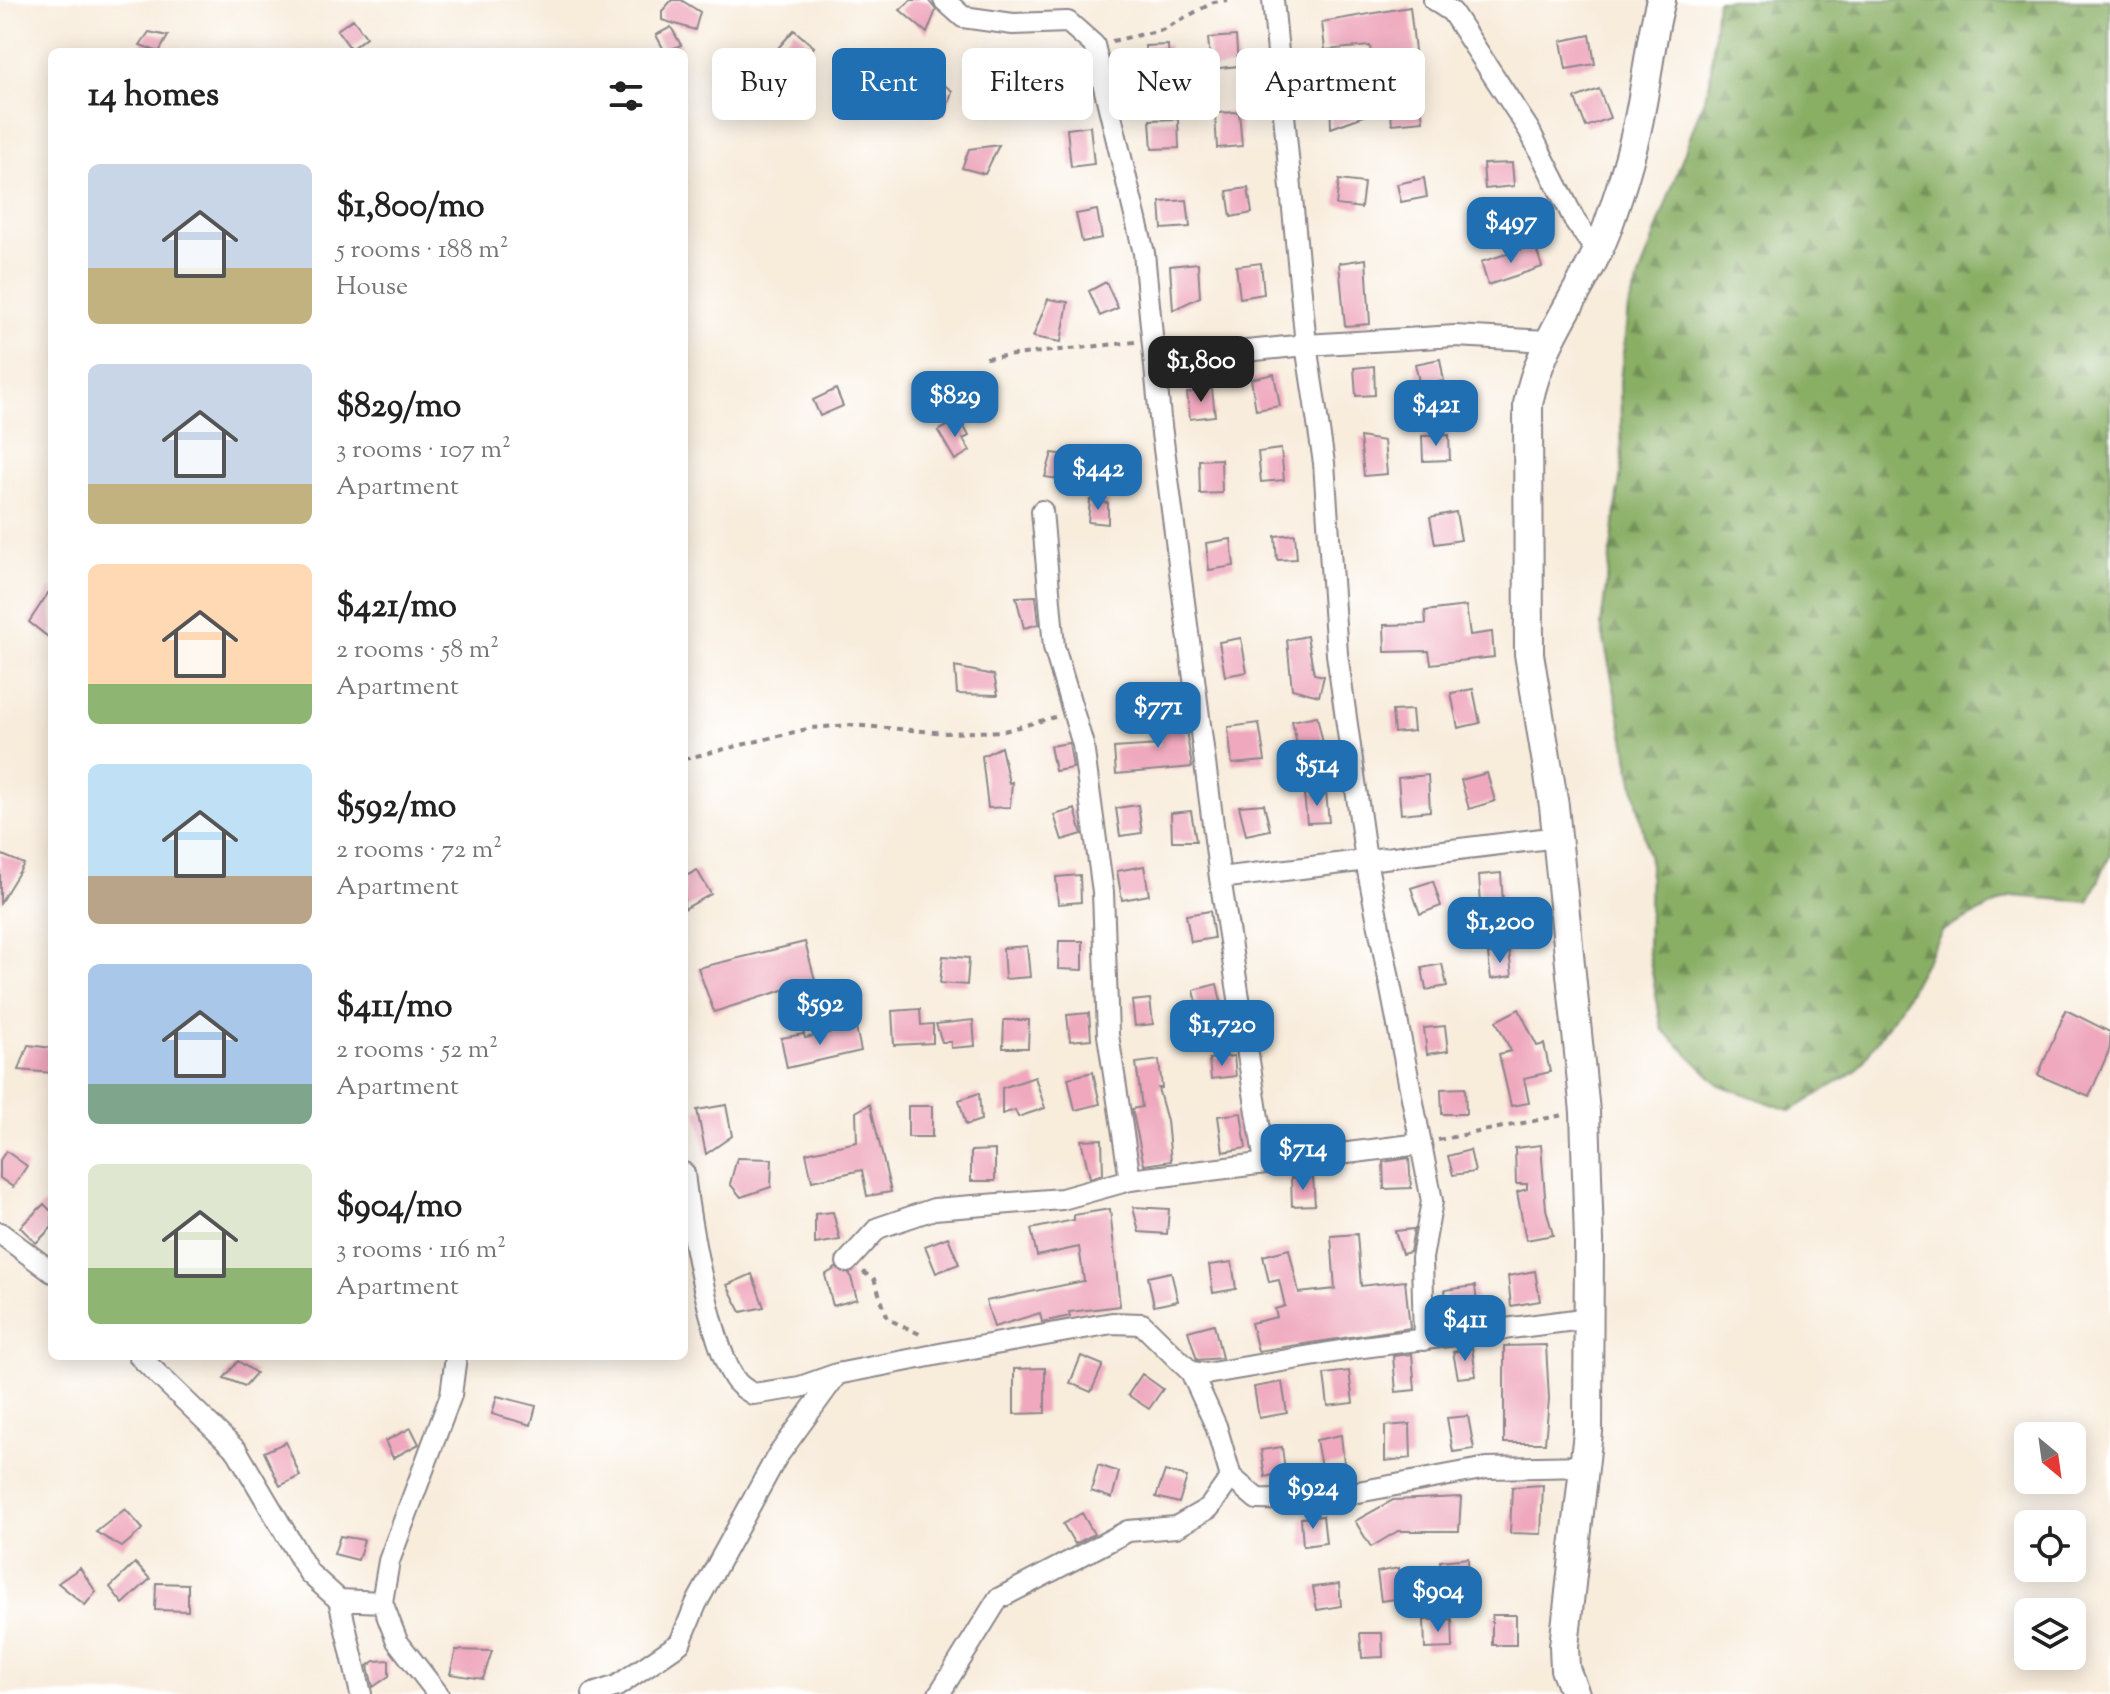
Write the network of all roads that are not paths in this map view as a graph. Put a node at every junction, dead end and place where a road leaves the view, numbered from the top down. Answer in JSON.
{"nodes":[{"id":1,"x":944,"y":0,"type":"edge"},
{"id":2,"x":1273,"y":0,"type":"edge"},
{"id":3,"x":1434,"y":0,"type":"edge"},
{"id":4,"x":1661,"y":0,"type":"edge"},
{"id":5,"x":1597,"y":252,"type":"junction"},
{"id":6,"x":1548,"y":341,"type":"junction"},
{"id":7,"x":1306,"y":345,"type":"junction"},
{"id":8,"x":1155,"y":350,"type":"junction"},
{"id":9,"x":1042,"y":511,"type":"dead end"},
{"id":10,"x":1558,"y":837,"type":"junction"},
{"id":11,"x":1366,"y":860,"type":"junction"},
{"id":12,"x":1220,"y":878,"type":"junction"},
{"id":13,"x":1420,"y":1144,"type":"junction"},
{"id":14,"x":1265,"y":1162,"type":"junction"},
{"id":15,"x":1130,"y":1180,"type":"junction"},
{"id":16,"x":688,"y":1210,"type":"edge"},
{"id":17,"x":0,"y":1233,"type":"edge"},
{"id":18,"x":847,"y":1262,"type":"road end"},
{"id":19,"x":48,"y":1269,"type":"edge"},
{"id":20,"x":1590,"y":1318,"type":"junction"},
{"id":21,"x":1424,"y":1340,"type":"junction"},
{"id":22,"x":143,"y":1360,"type":"edge"},
{"id":23,"x":455,"y":1360,"type":"edge"},
{"id":24,"x":1191,"y":1372,"type":"junction"},
{"id":25,"x":837,"y":1374,"type":"junction"},
{"id":26,"x":1585,"y":1466,"type":"junction"},
{"id":27,"x":1231,"y":1477,"type":"junction"},
{"id":28,"x":339,"y":1600,"type":"junction"},
{"id":29,"x":382,"y":1602,"type":"junction"},
{"id":30,"x":361,"y":1694,"type":"edge"},
{"id":31,"x":438,"y":1694,"type":"edge"},
{"id":32,"x":593,"y":1694,"type":"edge"},
{"id":33,"x":939,"y":1694,"type":"edge"},
{"id":34,"x":1575,"y":1694,"type":"edge"}],
"edges":[{"from":1,"to":8,"type":"street"},
{"from":2,"to":7,"type":"street"},
{"from":3,"to":5,"type":"street"},
{"from":4,"to":5,"type":"main road"},
{"from":5,"to":6,"type":"main road"},
{"from":6,"to":7,"type":"street"},
{"from":6,"to":10,"type":"main road"},
{"from":7,"to":8,"type":"street"},
{"from":7,"to":11,"type":"street"},
{"from":8,"to":12,"type":"street"},
{"from":9,"to":15,"type":"street"},
{"from":10,"to":11,"type":"street"},
{"from":10,"to":20,"type":"main road"},
{"from":11,"to":12,"type":"street"},
{"from":11,"to":13,"type":"street"},
{"from":12,"to":14,"type":"street"},
{"from":13,"to":14,"type":"street"},
{"from":13,"to":21,"type":"street"},
{"from":14,"to":15,"type":"street"},
{"from":15,"to":18,"type":"street"},
{"from":16,"to":25,"type":"street"},
{"from":17,"to":19,"type":"street"},
{"from":20,"to":21,"type":"street"},
{"from":20,"to":26,"type":"main road"},
{"from":21,"to":24,"type":"street"},
{"from":22,"to":28,"type":"street"},
{"from":23,"to":29,"type":"street"},
{"from":24,"to":25,"type":"street"},
{"from":24,"to":27,"type":"street"},
{"from":25,"to":32,"type":"street"},
{"from":26,"to":27,"type":"street"},
{"from":26,"to":34,"type":"main road"},
{"from":27,"to":33,"type":"street"},
{"from":28,"to":29,"type":"street"},
{"from":28,"to":30,"type":"street"},
{"from":29,"to":31,"type":"street"}]}
